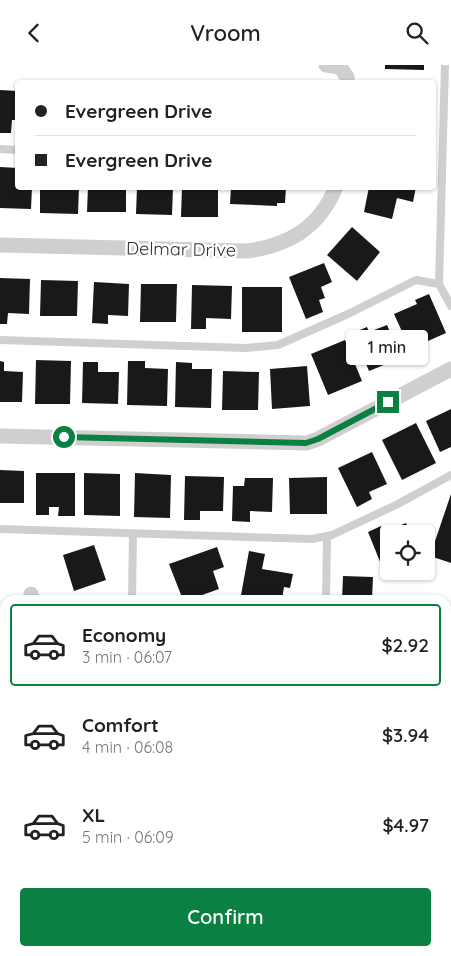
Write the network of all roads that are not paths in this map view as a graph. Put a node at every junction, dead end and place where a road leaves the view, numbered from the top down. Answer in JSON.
{"nodes":[{"id":1,"x":326,"y":65,"type":"edge"},
{"id":2,"x":445,"y":65,"type":"edge"},
{"id":3,"x":345,"y":77,"type":"edge"},
{"id":4,"x":0,"y":149,"type":"edge"},
{"id":5,"x":15,"y":149,"type":"edge"},
{"id":6,"x":335,"y":190,"type":"edge"},
{"id":7,"x":0,"y":245,"type":"edge"},
{"id":8,"x":439,"y":284,"type":"junction"},
{"id":9,"x":451,"y":306,"type":"edge"},
{"id":10,"x":0,"y":340,"type":"edge"},
{"id":11,"x":451,"y":369,"type":"edge"},
{"id":12,"x":0,"y":436,"type":"edge"},
{"id":13,"x":451,"y":475,"type":"edge"},
{"id":14,"x":0,"y":529,"type":"edge"},
{"id":15,"x":133,"y":534,"type":"junction"},
{"id":16,"x":327,"y":536,"type":"junction"},
{"id":17,"x":132,"y":595,"type":"edge"},
{"id":18,"x":326,"y":595,"type":"edge"}],
"edges":[{"from":1,"to":3,"type":"street"},
{"from":2,"to":8,"type":"lane"},
{"from":4,"to":5,"type":"lane"},
{"from":6,"to":7,"type":"street","name":"Delmar Drive"},
{"from":8,"to":9,"type":"lane"},
{"from":8,"to":10,"type":"lane"},
{"from":11,"to":12,"type":"street"},
{"from":13,"to":16,"type":"lane"},
{"from":14,"to":15,"type":"lane"},
{"from":15,"to":16,"type":"lane"},
{"from":15,"to":17,"type":"lane"},
{"from":16,"to":18,"type":"lane"}]}
